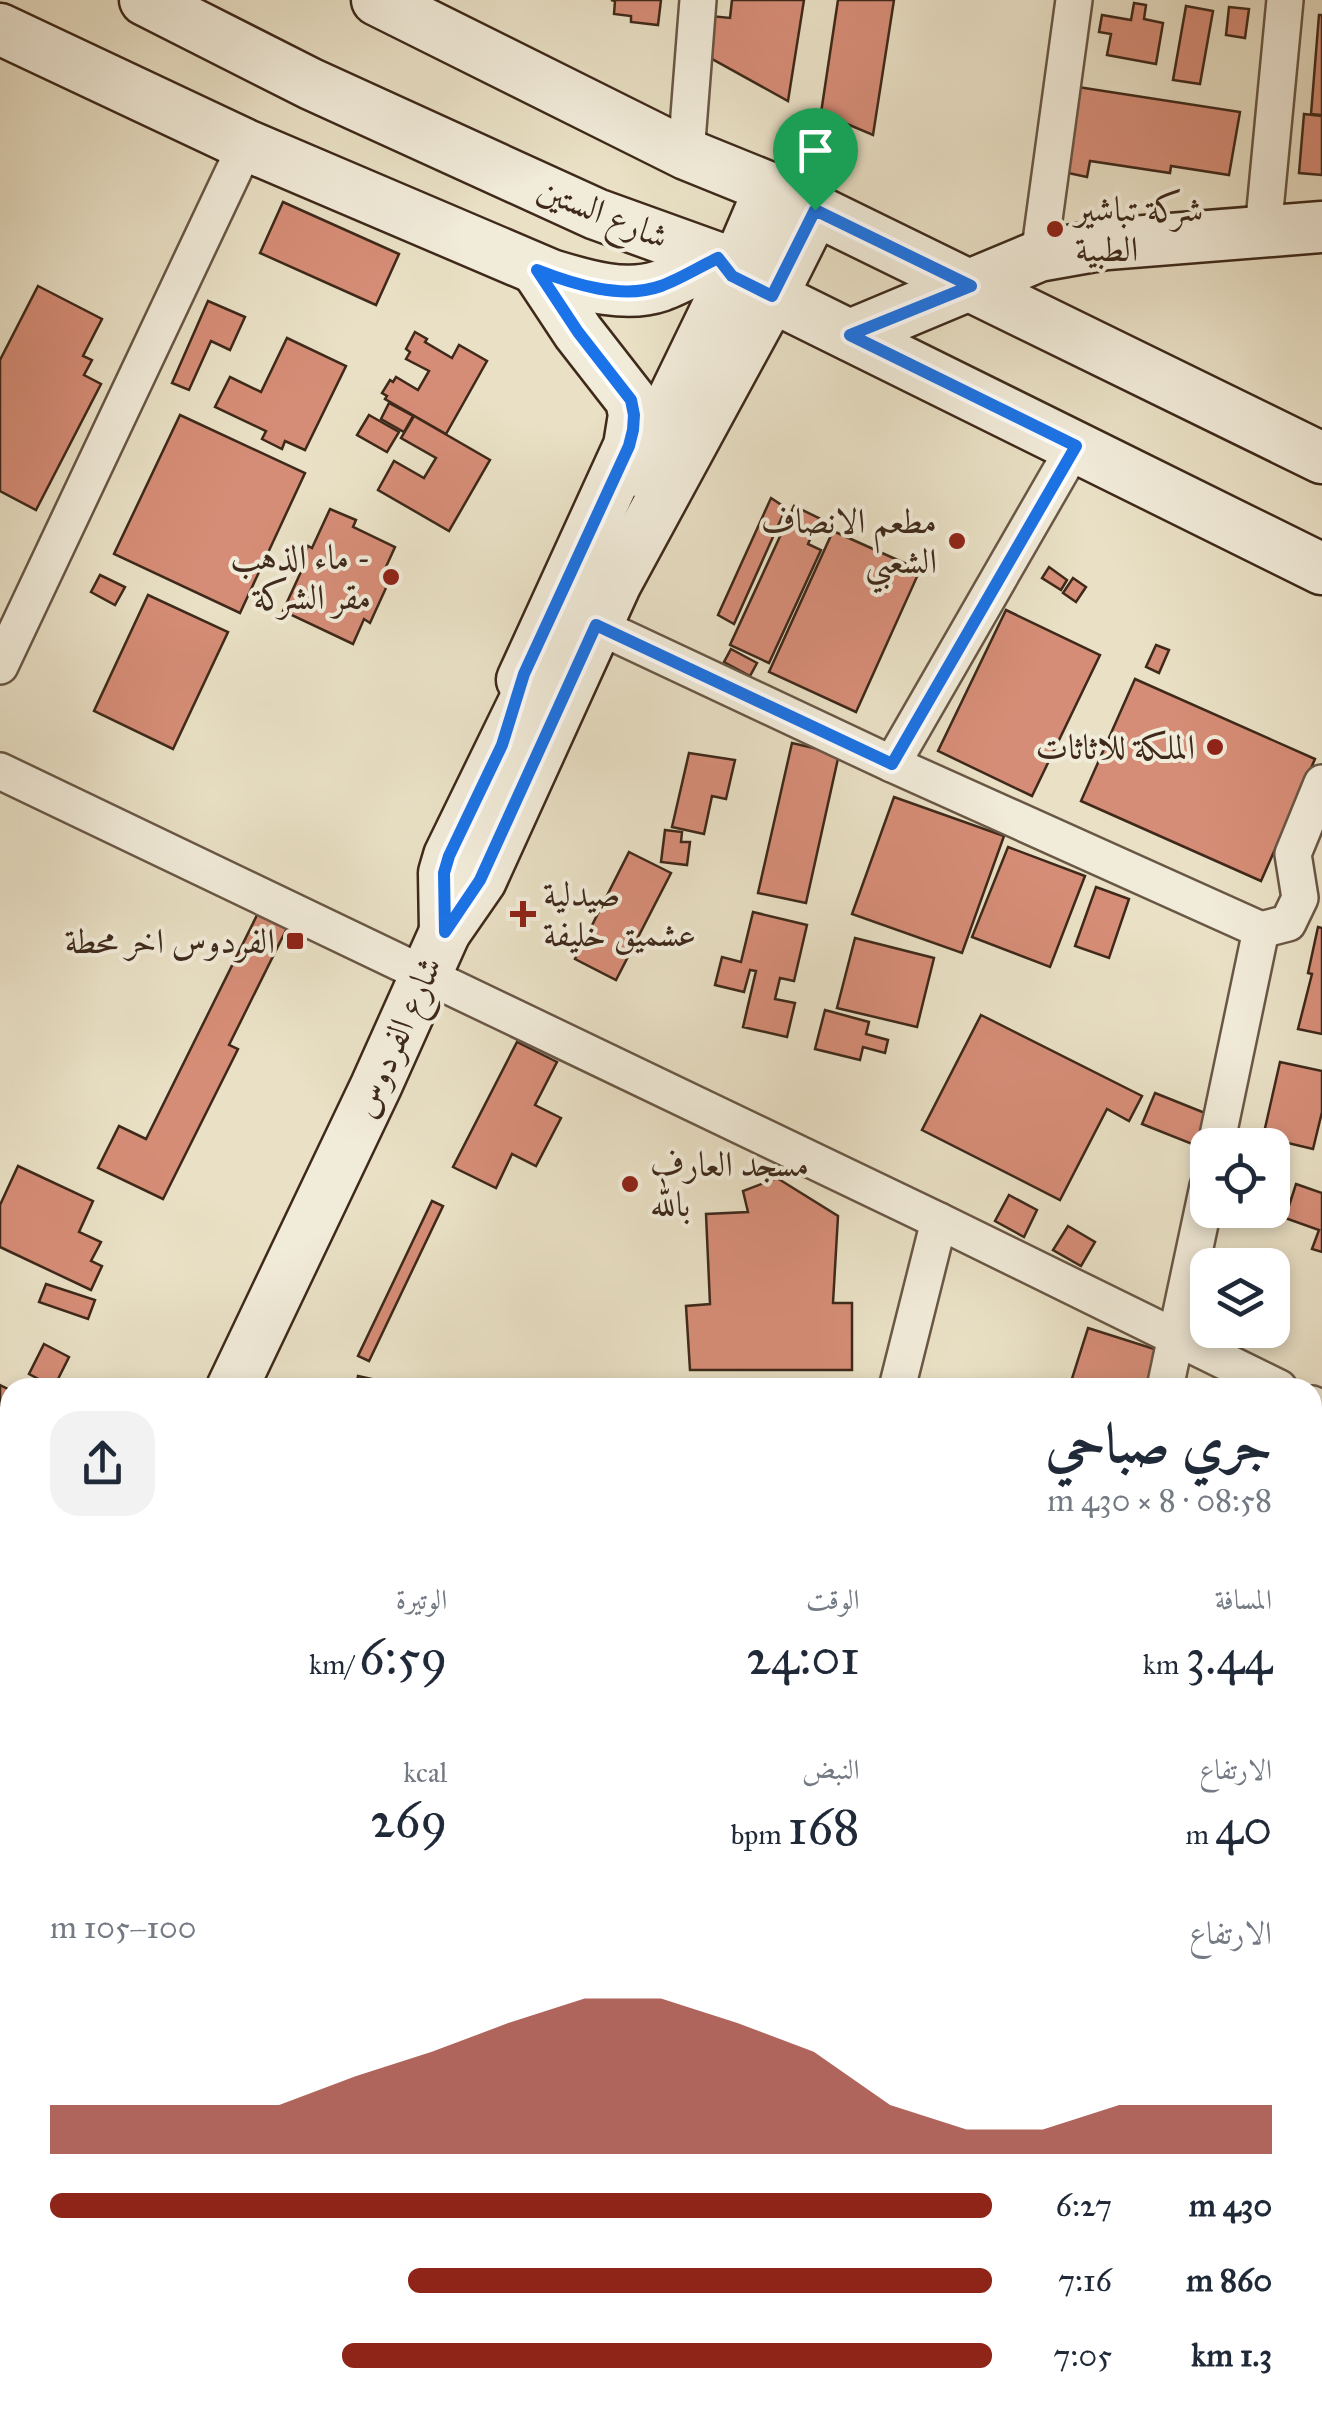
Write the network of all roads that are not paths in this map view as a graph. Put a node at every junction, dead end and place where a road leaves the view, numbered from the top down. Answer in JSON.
{"nodes":[{"id":1,"x":146,"y":0,"type":"edge"},
{"id":2,"x":377,"y":0,"type":"edge"},
{"id":3,"x":698,"y":0,"type":"edge"},
{"id":4,"x":1074,"y":0,"type":"edge"},
{"id":5,"x":1285,"y":0,"type":"edge"},
{"id":6,"x":0,"y":29,"type":"edge"},
{"id":7,"x":246,"y":144,"type":"junction"},
{"id":8,"x":686,"y":154,"type":"junction"},
{"id":9,"x":770,"y":188,"type":"junction"},
{"id":10,"x":815,"y":210,"type":"junction"},
{"id":11,"x":1322,"y":227,"type":"edge"},
{"id":12,"x":1263,"y":231,"type":"junction"},
{"id":13,"x":1039,"y":256,"type":"junction"},
{"id":14,"x":537,"y":270,"type":"junction"},
{"id":15,"x":740,"y":277,"type":"junction"},
{"id":16,"x":971,"y":286,"type":"junction"},
{"id":17,"x":850,"y":335,"type":"junction"},
{"id":18,"x":1076,"y":446,"type":"junction"},
{"id":19,"x":1322,"y":458,"type":"edge"},
{"id":20,"x":1322,"y":569,"type":"edge"},
{"id":21,"x":13,"y":606,"type":"edge"},
{"id":22,"x":596,"y":625,"type":"junction"},
{"id":23,"x":0,"y":666,"type":"edge"},
{"id":24,"x":502,"y":745,"type":"junction"},
{"id":25,"x":892,"y":764,"type":"junction"},
{"id":26,"x":0,"y":770,"type":"edge"},
{"id":27,"x":1322,"y":783,"type":"edge"},
{"id":28,"x":1262,"y":930,"type":"junction"},
{"id":29,"x":436,"y":953,"type":"junction"},
{"id":30,"x":1220,"y":1128,"type":"edge"},
{"id":31,"x":939,"y":1221,"type":"junction"},
{"id":32,"x":1199,"y":1228,"type":"edge"},
{"id":33,"x":1176,"y":1338,"type":"junction"},
{"id":34,"x":237,"y":1378,"type":"edge"},
{"id":35,"x":900,"y":1378,"type":"edge"},
{"id":36,"x":1167,"y":1378,"type":"edge"},
{"id":37,"x":1258,"y":1378,"type":"edge"}],
"edges":[{"from":1,"to":15,"type":"street","name":"شارع الستين"},
{"from":2,"to":8,"type":"street"},
{"from":3,"to":8,"type":"street"},
{"from":4,"to":13,"type":"street"},
{"from":5,"to":12,"type":"street"},
{"from":6,"to":7,"type":"street"},
{"from":7,"to":14,"type":"street"},
{"from":7,"to":21,"type":"street"},
{"from":8,"to":9,"type":"street"},
{"from":9,"to":10,"type":"street"},
{"from":9,"to":15,"type":"street"},
{"from":10,"to":15,"type":"street","name":"شارع الفردوس"},
{"from":10,"to":16,"type":"street"},
{"from":11,"to":12,"type":"street"},
{"from":12,"to":13,"type":"street"},
{"from":13,"to":16,"type":"street"},
{"from":14,"to":15,"type":"street"},
{"from":14,"to":24,"type":"street"},
{"from":15,"to":17,"type":"street","name":"شارع الستين"},
{"from":15,"to":22,"type":"street","name":"شارع الفردوس"},
{"from":15,"to":24,"type":"street"},
{"from":16,"to":17,"type":"street"},
{"from":16,"to":19,"type":"street"},
{"from":17,"to":18,"type":"street","name":"شارع الستين"},
{"from":18,"to":20,"type":"street","name":"شارع الستين"},
{"from":18,"to":25,"type":"street"},
{"from":21,"to":23,"type":"street"},
{"from":22,"to":25,"type":"street"},
{"from":22,"to":29,"type":"street","name":"شارع الفردوس"},
{"from":24,"to":29,"type":"street"},
{"from":25,"to":28,"type":"street"},
{"from":26,"to":29,"type":"street"},
{"from":27,"to":28,"type":"street"},
{"from":28,"to":30,"type":"street"},
{"from":29,"to":31,"type":"street"},
{"from":29,"to":34,"type":"street","name":"شارع الفردوس"},
{"from":31,"to":33,"type":"street"},
{"from":31,"to":35,"type":"street"},
{"from":32,"to":33,"type":"street"},
{"from":33,"to":36,"type":"street"},
{"from":33,"to":37,"type":"street"}]}
